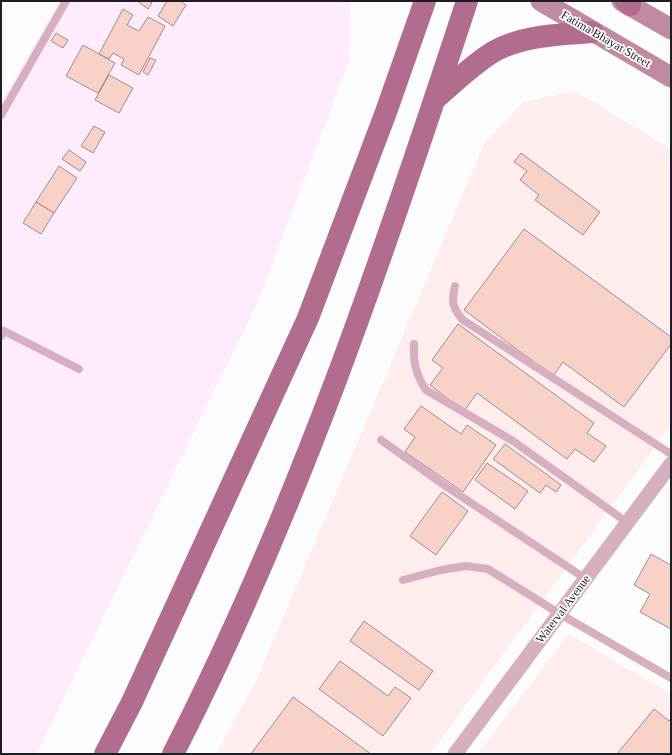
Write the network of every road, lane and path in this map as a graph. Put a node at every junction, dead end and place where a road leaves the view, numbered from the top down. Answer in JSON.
{"nodes":[{"id":1,"x":66,"y":1,"type":"edge"},
{"id":2,"x":412,"y":1,"type":"edge"},
{"id":3,"x":425,"y":1,"type":"edge"},
{"id":4,"x":467,"y":1,"type":"edge"},
{"id":5,"x":541,"y":1,"type":"edge"},
{"id":6,"x":626,"y":2,"type":"edge"},
{"id":7,"x":416,"y":28,"type":"junction"},
{"id":8,"x":671,"y":29,"type":"edge"},
{"id":9,"x":592,"y":32,"type":"junction"},
{"id":10,"x":671,"y":77,"type":"edge"},
{"id":11,"x":435,"y":99,"type":"junction"},
{"id":12,"x":1,"y":116,"type":"edge"},
{"id":13,"x":455,"y":286,"type":"dead end"},
{"id":14,"x":1,"y":336,"type":"edge"},
{"id":15,"x":414,"y":344,"type":"dead end"},
{"id":16,"x":78,"y":369,"type":"dead end"},
{"id":17,"x":382,"y":440,"type":"dead end"},
{"id":18,"x":671,"y":454,"type":"edge"},
{"id":19,"x":671,"y":464,"type":"edge"},
{"id":20,"x":628,"y":522,"type":"junction"},
{"id":21,"x":586,"y":579,"type":"junction"},
{"id":22,"x":403,"y":580,"type":"dead end"},
{"id":23,"x":560,"y":614,"type":"junction"},
{"id":24,"x":671,"y":678,"type":"edge"},
{"id":25,"x":105,"y":754,"type":"edge"},
{"id":26,"x":173,"y":754,"type":"edge"},
{"id":27,"x":455,"y":754,"type":"edge"}],
"edges":[{"from":1,"to":12,"type":"lane"},
{"from":2,"to":7,"type":"main road"},
{"from":3,"to":7,"type":"main road"},
{"from":4,"to":11,"type":"main road"},
{"from":5,"to":9,"type":"main road","name":"Fatima Bhayat Street"},
{"from":6,"to":8,"type":"main road"},
{"from":7,"to":25,"type":"main road"},
{"from":9,"to":10,"type":"main road","name":"Fatima Bhayat Street"},
{"from":9,"to":11,"type":"main road"},
{"from":11,"to":26,"type":"main road"},
{"from":13,"to":18,"type":"lane"},
{"from":14,"to":16,"type":"lane"},
{"from":15,"to":20,"type":"lane"},
{"from":17,"to":21,"type":"lane"},
{"from":19,"to":20,"type":"street","name":"Waterval Avenue"},
{"from":20,"to":21,"type":"street","name":"Waterval Avenue"},
{"from":21,"to":23,"type":"street","name":"Waterval Avenue"},
{"from":22,"to":23,"type":"lane"},
{"from":23,"to":24,"type":"lane"},
{"from":23,"to":27,"type":"street","name":"Waterval Avenue"}]}
